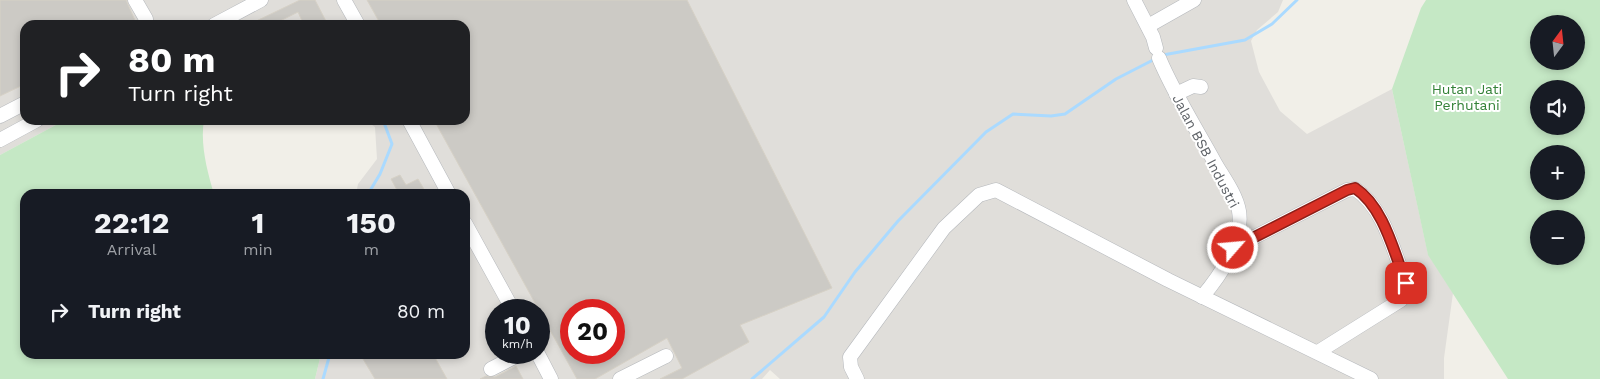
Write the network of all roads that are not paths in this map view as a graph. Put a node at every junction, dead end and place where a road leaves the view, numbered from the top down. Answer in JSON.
{"nodes":[{"id":1,"x":135,"y":0,"type":"edge"},
{"id":2,"x":261,"y":0,"type":"edge"},
{"id":3,"x":344,"y":0,"type":"edge"},
{"id":4,"x":1134,"y":0,"type":"edge"},
{"id":5,"x":1194,"y":0,"type":"edge"},
{"id":6,"x":146,"y":20,"type":"edge"},
{"id":7,"x":223,"y":20,"type":"edge"},
{"id":8,"x":355,"y":20,"type":"edge"},
{"id":9,"x":1148,"y":26,"type":"junction"},
{"id":10,"x":1201,"y":87,"type":"dead end"},
{"id":11,"x":1176,"y":94,"type":"junction"},
{"id":12,"x":20,"y":106,"type":"edge"},
{"id":13,"x":0,"y":116,"type":"edge"},
{"id":14,"x":28,"y":125,"type":"edge"},
{"id":15,"x":412,"y":125,"type":"edge"},
{"id":16,"x":0,"y":140,"type":"edge"},
{"id":17,"x":446,"y":189,"type":"edge"},
{"id":18,"x":470,"y":231,"type":"edge"},
{"id":19,"x":1233,"y":248,"type":"junction"},
{"id":20,"x":1197,"y":295,"type":"junction"},
{"id":21,"x":507,"y":299,"type":"edge"},
{"id":22,"x":1318,"y":352,"type":"junction"},
{"id":23,"x":666,"y":356,"type":"dead end"},
{"id":24,"x":501,"y":364,"type":"edge"},
{"id":25,"x":543,"y":364,"type":"edge"},
{"id":26,"x":491,"y":369,"type":"dead end"},
{"id":27,"x":551,"y":379,"type":"edge"},
{"id":28,"x":620,"y":379,"type":"edge"},
{"id":29,"x":857,"y":379,"type":"edge"},
{"id":30,"x":1371,"y":379,"type":"edge"}],
"edges":[{"from":1,"to":6,"type":"lane"},
{"from":2,"to":7,"type":"lane"},
{"from":3,"to":8,"type":"lane"},
{"from":4,"to":9,"type":"lane","name":"Jalan BSB Industri"},
{"from":5,"to":9,"type":"lane"},
{"from":9,"to":11,"type":"lane","name":"Jalan BSB Industri"},
{"from":10,"to":11,"type":"lane"},
{"from":11,"to":19,"type":"lane","name":"Jalan BSB Industri"},
{"from":12,"to":13,"type":"lane"},
{"from":14,"to":16,"type":"lane"},
{"from":15,"to":17,"type":"lane"},
{"from":18,"to":21,"type":"lane"},
{"from":19,"to":20,"type":"lane","name":"Jalan BSB Industri"},
{"from":19,"to":22,"type":"lane"},
{"from":20,"to":22,"type":"lane"},
{"from":20,"to":29,"type":"lane"},
{"from":22,"to":30,"type":"lane"},
{"from":23,"to":28,"type":"lane"},
{"from":24,"to":26,"type":"lane"},
{"from":25,"to":27,"type":"lane"}]}
